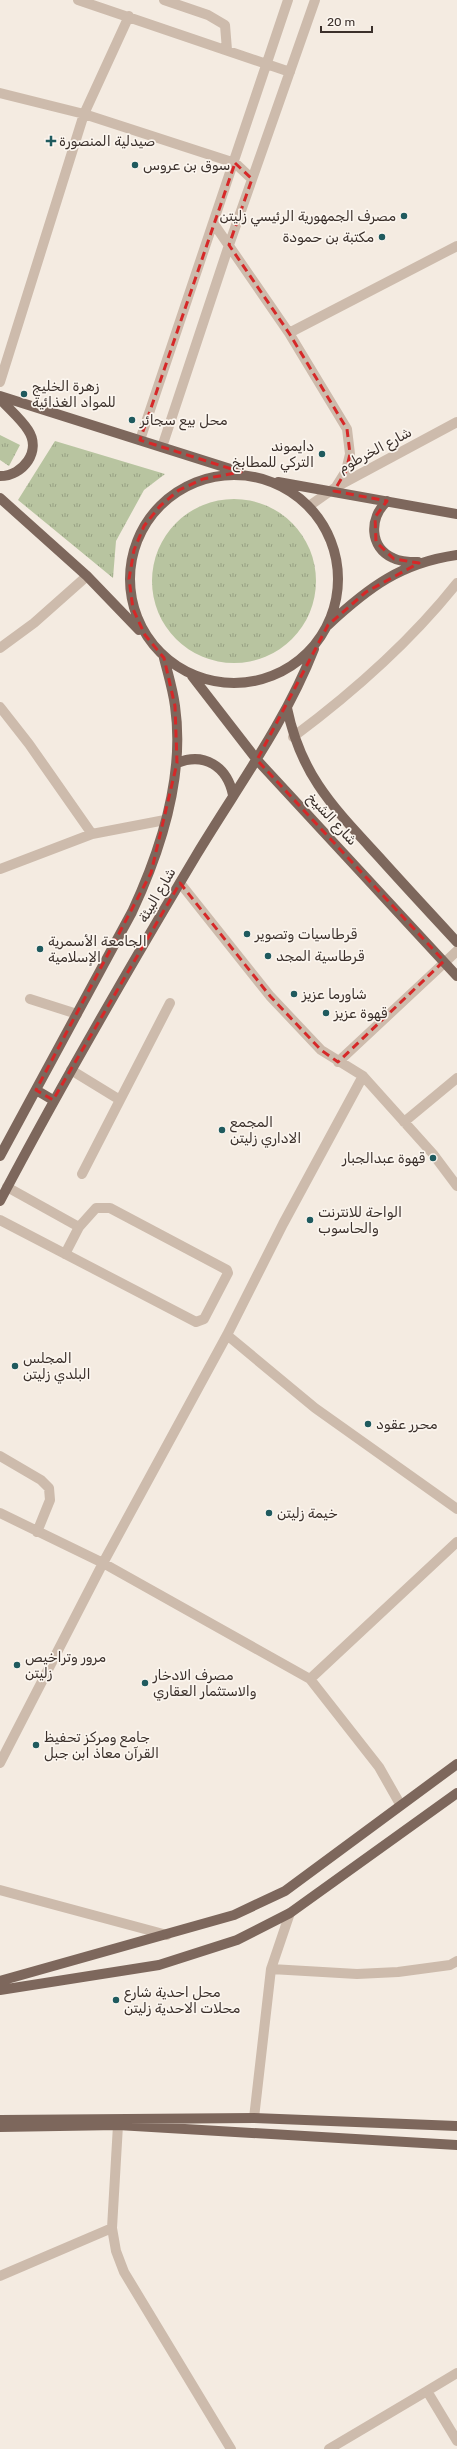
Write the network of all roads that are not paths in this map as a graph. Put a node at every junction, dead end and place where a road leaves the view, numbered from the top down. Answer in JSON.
{"nodes":[{"id":1,"x":78,"y":0,"type":"edge"},
{"id":2,"x":164,"y":0,"type":"edge"},
{"id":3,"x":288,"y":0,"type":"edge"},
{"id":4,"x":315,"y":0,"type":"edge"},
{"id":5,"x":129,"y":16,"type":"junction"},
{"id":6,"x":227,"y":50,"type":"junction"},
{"id":7,"x":267,"y":64,"type":"junction"},
{"id":8,"x":290,"y":72,"type":"junction"},
{"id":9,"x":0,"y":93,"type":"edge"},
{"id":10,"x":84,"y":114,"type":"junction"},
{"id":11,"x":234,"y":164,"type":"junction"},
{"id":12,"x":252,"y":179,"type":"junction"},
{"id":13,"x":214,"y":224,"type":"junction"},
{"id":14,"x":229,"y":245,"type":"junction"},
{"id":15,"x":457,"y":246,"type":"edge"},
{"id":16,"x":289,"y":333,"type":"junction"},
{"id":17,"x":0,"y":382,"type":"edge"},
{"id":18,"x":0,"y":396,"type":"edge"},
{"id":19,"x":0,"y":399,"type":"edge"},
{"id":20,"x":457,"y":422,"type":"edge"},
{"id":21,"x":140,"y":440,"type":"junction"},
{"id":22,"x":162,"y":447,"type":"junction"},
{"id":23,"x":0,"y":476,"type":"edge"},
{"id":24,"x":254,"y":476,"type":"junction"},
{"id":25,"x":267,"y":480,"type":"junction"},
{"id":26,"x":334,"y":488,"type":"junction"},
{"id":27,"x":0,"y":498,"type":"edge"},
{"id":28,"x":387,"y":502,"type":"junction"},
{"id":29,"x":309,"y":506,"type":"junction"},
{"id":30,"x":457,"y":514,"type":"edge"},
{"id":31,"x":457,"y":555,"type":"edge"},
{"id":32,"x":419,"y":563,"type":"junction"},
{"id":33,"x":87,"y":576,"type":"junction"},
{"id":34,"x":457,"y":583,"type":"edge"},
{"id":35,"x":328,"y":625,"type":"junction"},
{"id":36,"x":145,"y":635,"type":"junction"},
{"id":37,"x":314,"y":646,"type":"junction"},
{"id":38,"x":0,"y":648,"type":"edge"},
{"id":39,"x":164,"y":658,"type":"junction"},
{"id":40,"x":192,"y":676,"type":"junction"},
{"id":41,"x":0,"y":707,"type":"edge"},
{"id":42,"x":287,"y":708,"type":"junction"},
{"id":43,"x":293,"y":737,"type":"junction"},
{"id":44,"x":257,"y":760,"type":"junction"},
{"id":45,"x":176,"y":763,"type":"junction"},
{"id":46,"x":233,"y":795,"type":"junction"},
{"id":47,"x":165,"y":820,"type":"junction"},
{"id":48,"x":92,"y":834,"type":"junction"},
{"id":49,"x":0,"y":870,"type":"edge"},
{"id":50,"x":180,"y":883,"type":"junction"},
{"id":51,"x":457,"y":942,"type":"edge"},
{"id":52,"x":457,"y":951,"type":"edge"},
{"id":53,"x":444,"y":962,"type":"junction"},
{"id":54,"x":457,"y":976,"type":"edge"},
{"id":55,"x":30,"y":999,"type":"dead end"},
{"id":56,"x":170,"y":1003,"type":"dead end"},
{"id":57,"x":77,"y":1014,"type":"junction"},
{"id":58,"x":338,"y":1062,"type":"junction"},
{"id":59,"x":71,"y":1070,"type":"junction"},
{"id":60,"x":363,"y":1076,"type":"junction"},
{"id":61,"x":457,"y":1078,"type":"edge"},
{"id":62,"x":36,"y":1090,"type":"junction"},
{"id":63,"x":53,"y":1100,"type":"junction"},
{"id":64,"x":120,"y":1100,"type":"junction"},
{"id":65,"x":404,"y":1122,"type":"junction"},
{"id":66,"x":0,"y":1156,"type":"edge"},
{"id":67,"x":82,"y":1174,"type":"dead end"},
{"id":68,"x":457,"y":1186,"type":"edge"},
{"id":69,"x":7,"y":1187,"type":"junction"},
{"id":70,"x":0,"y":1201,"type":"edge"},
{"id":71,"x":0,"y":1220,"type":"edge"},
{"id":72,"x":79,"y":1227,"type":"junction"},
{"id":73,"x":66,"y":1254,"type":"junction"},
{"id":74,"x":227,"y":1335,"type":"junction"},
{"id":75,"x":0,"y":1456,"type":"edge"},
{"id":76,"x":457,"y":1509,"type":"edge"},
{"id":77,"x":0,"y":1513,"type":"edge"},
{"id":78,"x":37,"y":1532,"type":"junction"},
{"id":79,"x":457,"y":1542,"type":"edge"},
{"id":80,"x":103,"y":1563,"type":"junction"},
{"id":81,"x":310,"y":1679,"type":"junction"},
{"id":82,"x":0,"y":1763,"type":"edge"},
{"id":83,"x":457,"y":1764,"type":"edge"},
{"id":84,"x":457,"y":1793,"type":"edge"},
{"id":85,"x":400,"y":1804,"type":"junction"},
{"id":86,"x":0,"y":1890,"type":"edge"},
{"id":87,"x":290,"y":1913,"type":"junction"},
{"id":88,"x":167,"y":1935,"type":"junction"},
{"id":89,"x":457,"y":1962,"type":"edge"},
{"id":90,"x":271,"y":1969,"type":"junction"},
{"id":91,"x":0,"y":1981,"type":"edge"},
{"id":92,"x":0,"y":1990,"type":"edge"},
{"id":93,"x":254,"y":2118,"type":"junction"},
{"id":94,"x":0,"y":2120,"type":"edge"},
{"id":95,"x":118,"y":2125,"type":"junction"},
{"id":96,"x":457,"y":2126,"type":"edge"},
{"id":97,"x":0,"y":2127,"type":"edge"},
{"id":98,"x":457,"y":2145,"type":"edge"},
{"id":99,"x":112,"y":2228,"type":"junction"},
{"id":100,"x":0,"y":2276,"type":"edge"},
{"id":101,"x":457,"y":2373,"type":"edge"},
{"id":102,"x":426,"y":2391,"type":"junction"},
{"id":103,"x":457,"y":2440,"type":"edge"},
{"id":104,"x":231,"y":2449,"type":"edge"},
{"id":105,"x":329,"y":2449,"type":"edge"}],
"edges":[{"from":1,"to":5,"type":"street"},
{"from":2,"to":6,"type":"street"},
{"from":3,"to":7,"type":"street"},
{"from":4,"to":8,"type":"street"},
{"from":5,"to":6,"type":"street"},
{"from":5,"to":10,"type":"street"},
{"from":6,"to":7,"type":"street"},
{"from":7,"to":8,"type":"street"},
{"from":7,"to":11,"type":"street"},
{"from":8,"to":12,"type":"street"},
{"from":9,"to":10,"type":"street"},
{"from":10,"to":11,"type":"street"},
{"from":10,"to":17,"type":"street"},
{"from":11,"to":12,"type":"street"},
{"from":11,"to":13,"type":"street"},
{"from":12,"to":14,"type":"street"},
{"from":13,"to":14,"type":"street"},
{"from":13,"to":21,"type":"street"},
{"from":14,"to":16,"type":"street"},
{"from":14,"to":22,"type":"street"},
{"from":15,"to":16,"type":"street"},
{"from":16,"to":26,"type":"street"},
{"from":18,"to":21,"type":"main road"},
{"from":19,"to":23,"type":"main road"},
{"from":20,"to":26,"type":"street","name":"شارع الخرطوم"},
{"from":21,"to":22,"type":"main road"},
{"from":22,"to":24,"type":"main road"},
{"from":24,"to":25,"type":"main road"},
{"from":24,"to":36,"type":"main road"},
{"from":25,"to":26,"type":"main road"},
{"from":25,"to":29,"type":"main road"},
{"from":26,"to":28,"type":"main road"},
{"from":26,"to":29,"type":"street","name":"شارع الخرطوم"},
{"from":27,"to":33,"type":"main road"},
{"from":28,"to":30,"type":"main road"},
{"from":28,"to":32,"type":"main road"},
{"from":29,"to":35,"type":"main road"},
{"from":31,"to":32,"type":"main road"},
{"from":32,"to":35,"type":"main road"},
{"from":33,"to":36,"type":"main road"},
{"from":33,"to":38,"type":"street"},
{"from":34,"to":43,"type":"street"},
{"from":35,"to":37,"type":"main road"},
{"from":36,"to":39,"type":"main road"},
{"from":37,"to":40,"type":"main road"},
{"from":37,"to":42,"type":"main road","name":"شارع البيئة"},
{"from":39,"to":40,"type":"main road"},
{"from":39,"to":45,"type":"main road","name":"شارع البيئة"},
{"from":40,"to":44,"type":"main road","name":"شارع الشيخ"},
{"from":41,"to":48,"type":"street"},
{"from":42,"to":43,"type":"main road","name":"شارع الشيخ"},
{"from":42,"to":44,"type":"main road","name":"شارع البيئة"},
{"from":43,"to":51,"type":"main road","name":"شارع الشيخ"},
{"from":44,"to":46,"type":"main road","name":"شارع البيئة"},
{"from":44,"to":53,"type":"main road","name":"شارع الشيخ"},
{"from":45,"to":46,"type":"main road"},
{"from":45,"to":47,"type":"main road","name":"شارع البيئة"},
{"from":46,"to":50,"type":"main road","name":"شارع البيئة"},
{"from":47,"to":48,"type":"street"},
{"from":47,"to":57,"type":"main road","name":"شارع البيئة"},
{"from":48,"to":49,"type":"street"},
{"from":50,"to":58,"type":"street"},
{"from":50,"to":59,"type":"main road","name":"شارع البيئة"},
{"from":52,"to":53,"type":"street"},
{"from":53,"to":54,"type":"main road","name":"شارع الشيخ"},
{"from":53,"to":58,"type":"street"},
{"from":55,"to":57,"type":"street"},
{"from":56,"to":64,"type":"street"},
{"from":57,"to":62,"type":"main road","name":"شارع البيئة"},
{"from":58,"to":60,"type":"street"},
{"from":59,"to":63,"type":"main road","name":"شارع البيئة"},
{"from":59,"to":64,"type":"street"},
{"from":60,"to":65,"type":"street"},
{"from":60,"to":74,"type":"street"},
{"from":61,"to":65,"type":"street"},
{"from":62,"to":63,"type":"main road"},
{"from":62,"to":66,"type":"main road","name":"شارع البيئة"},
{"from":63,"to":69,"type":"main road","name":"شارع البيئة"},
{"from":64,"to":67,"type":"street"},
{"from":65,"to":68,"type":"street"},
{"from":69,"to":70,"type":"main road","name":"شارع البيئة"},
{"from":69,"to":72,"type":"street"},
{"from":71,"to":73,"type":"street"},
{"from":72,"to":73,"type":"street"},
{"from":72,"to":73,"type":"street"},
{"from":74,"to":76,"type":"street"},
{"from":74,"to":80,"type":"street"},
{"from":75,"to":78,"type":"street"},
{"from":77,"to":78,"type":"street"},
{"from":78,"to":80,"type":"street"},
{"from":79,"to":81,"type":"street"},
{"from":80,"to":81,"type":"street"},
{"from":80,"to":82,"type":"street"},
{"from":81,"to":85,"type":"street"},
{"from":83,"to":85,"type":"main road"},
{"from":84,"to":87,"type":"main road"},
{"from":85,"to":88,"type":"main road"},
{"from":86,"to":88,"type":"street"},
{"from":87,"to":90,"type":"street"},
{"from":87,"to":92,"type":"main road"},
{"from":88,"to":91,"type":"main road"},
{"from":89,"to":90,"type":"street"},
{"from":90,"to":93,"type":"street"},
{"from":93,"to":94,"type":"main road"},
{"from":93,"to":96,"type":"main road"},
{"from":95,"to":97,"type":"main road"},
{"from":95,"to":98,"type":"main road"},
{"from":95,"to":99,"type":"street"},
{"from":99,"to":100,"type":"street"},
{"from":99,"to":104,"type":"street"},
{"from":101,"to":102,"type":"street"},
{"from":102,"to":103,"type":"street"},
{"from":102,"to":105,"type":"street"}]}
